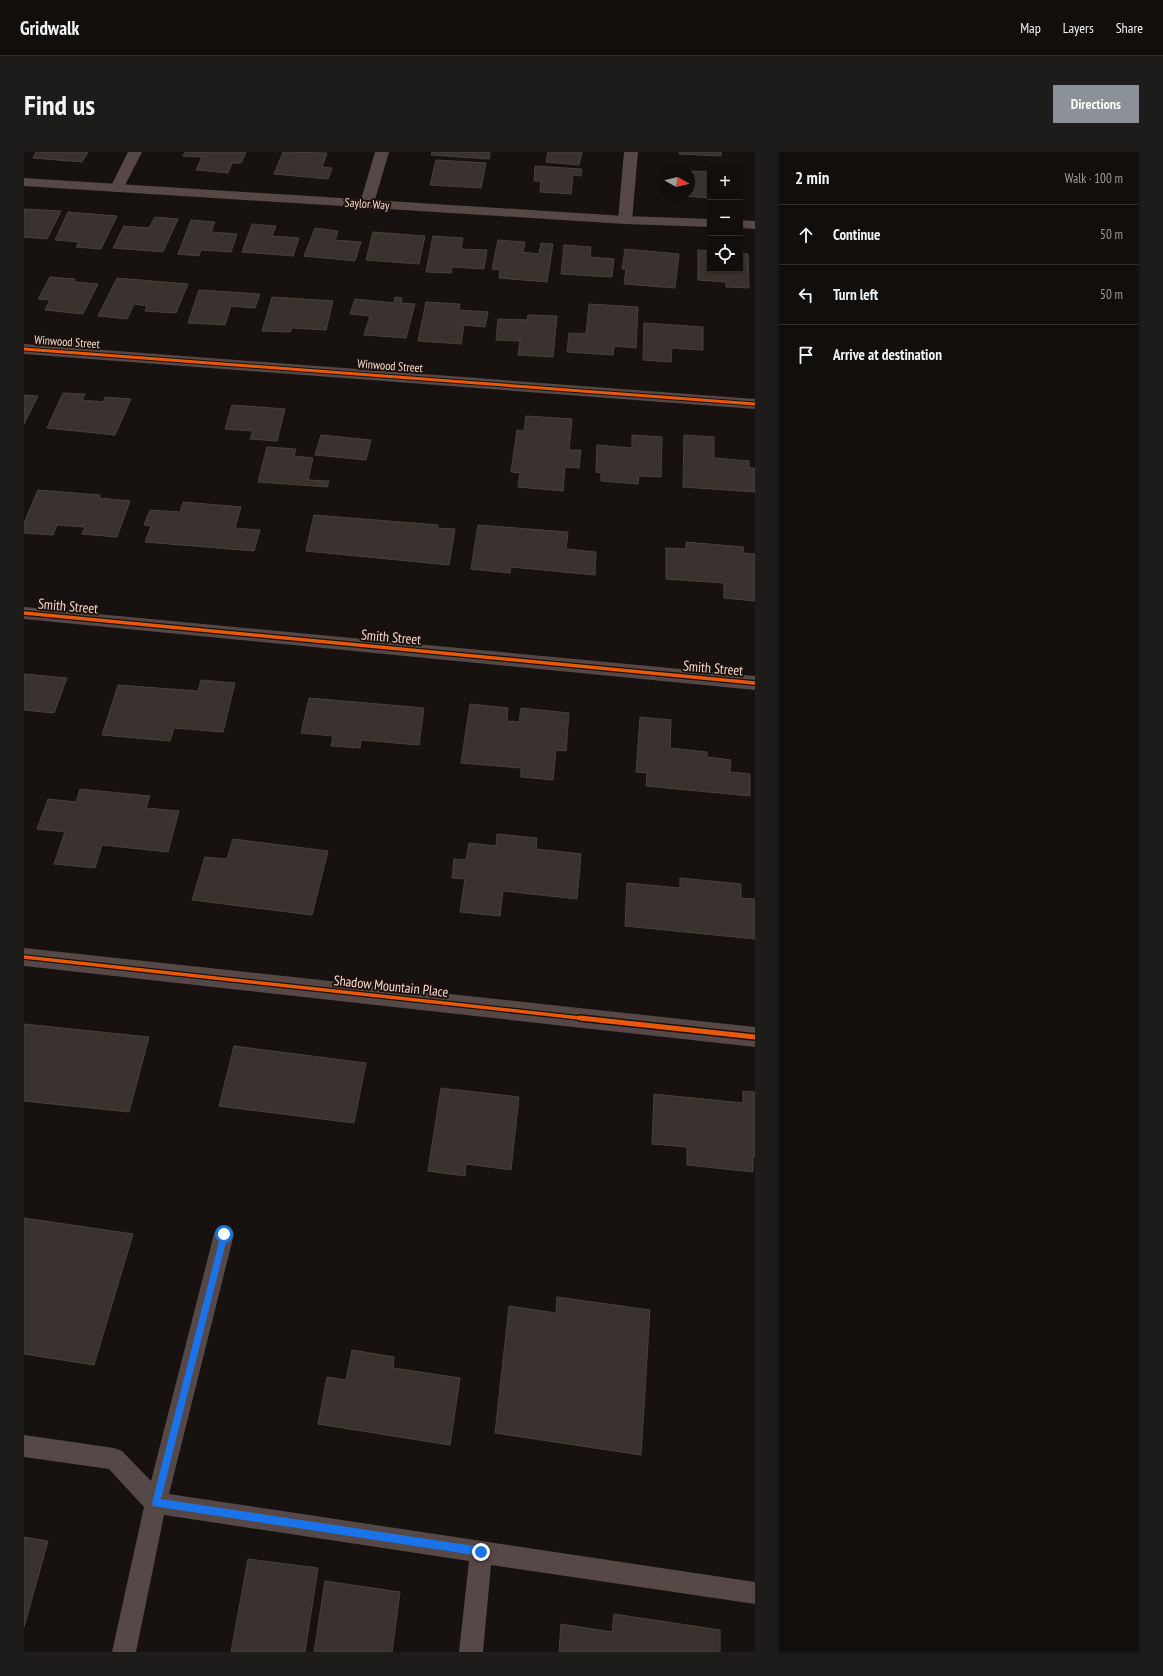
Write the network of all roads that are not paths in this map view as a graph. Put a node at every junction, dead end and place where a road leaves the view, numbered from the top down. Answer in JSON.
{"nodes":[{"id":1,"x":135,"y":152,"type":"edge"},
{"id":2,"x":382,"y":152,"type":"edge"},
{"id":3,"x":631,"y":152,"type":"edge"},
{"id":4,"x":24,"y":182,"type":"edge"},
{"id":5,"x":117,"y":188,"type":"junction"},
{"id":6,"x":367,"y":204,"type":"junction"},
{"id":7,"x":625,"y":220,"type":"junction"},
{"id":8,"x":707,"y":223,"type":"edge"},
{"id":9,"x":743,"y":224,"type":"edge"},
{"id":10,"x":755,"y":225,"type":"edge"},
{"id":11,"x":24,"y":349,"type":"edge"},
{"id":12,"x":755,"y":404,"type":"edge"},
{"id":13,"x":24,"y":613,"type":"edge"},
{"id":14,"x":755,"y":683,"type":"edge"},
{"id":15,"x":24,"y":957,"type":"edge"},
{"id":16,"x":755,"y":1037,"type":"edge"},
{"id":17,"x":224,"y":1234,"type":"dead end"},
{"id":18,"x":24,"y":1446,"type":"edge"},
{"id":19,"x":156,"y":1503,"type":"junction"},
{"id":20,"x":481,"y":1552,"type":"junction"},
{"id":21,"x":755,"y":1593,"type":"edge"},
{"id":22,"x":124,"y":1652,"type":"edge"},
{"id":23,"x":471,"y":1652,"type":"edge"}],
"edges":[{"from":1,"to":5,"type":"street"},
{"from":2,"to":6,"type":"street"},
{"from":3,"to":7,"type":"street"},
{"from":4,"to":5,"type":"street","name":"Saylor Way"},
{"from":5,"to":6,"type":"street","name":"Saylor Way"},
{"from":6,"to":7,"type":"street","name":"Saylor Way"},
{"from":7,"to":8,"type":"street","name":"Saylor Way"},
{"from":9,"to":10,"type":"street"},
{"from":11,"to":12,"type":"street","name":"Winwood Street"},
{"from":13,"to":14,"type":"street","name":"Smith Street"},
{"from":15,"to":16,"type":"street","name":"Shadow Mountain Place"},
{"from":17,"to":19,"type":"lane"},
{"from":18,"to":19,"type":"lane"},
{"from":19,"to":20,"type":"lane"},
{"from":19,"to":22,"type":"lane"},
{"from":20,"to":21,"type":"lane"},
{"from":20,"to":23,"type":"lane"}]}
